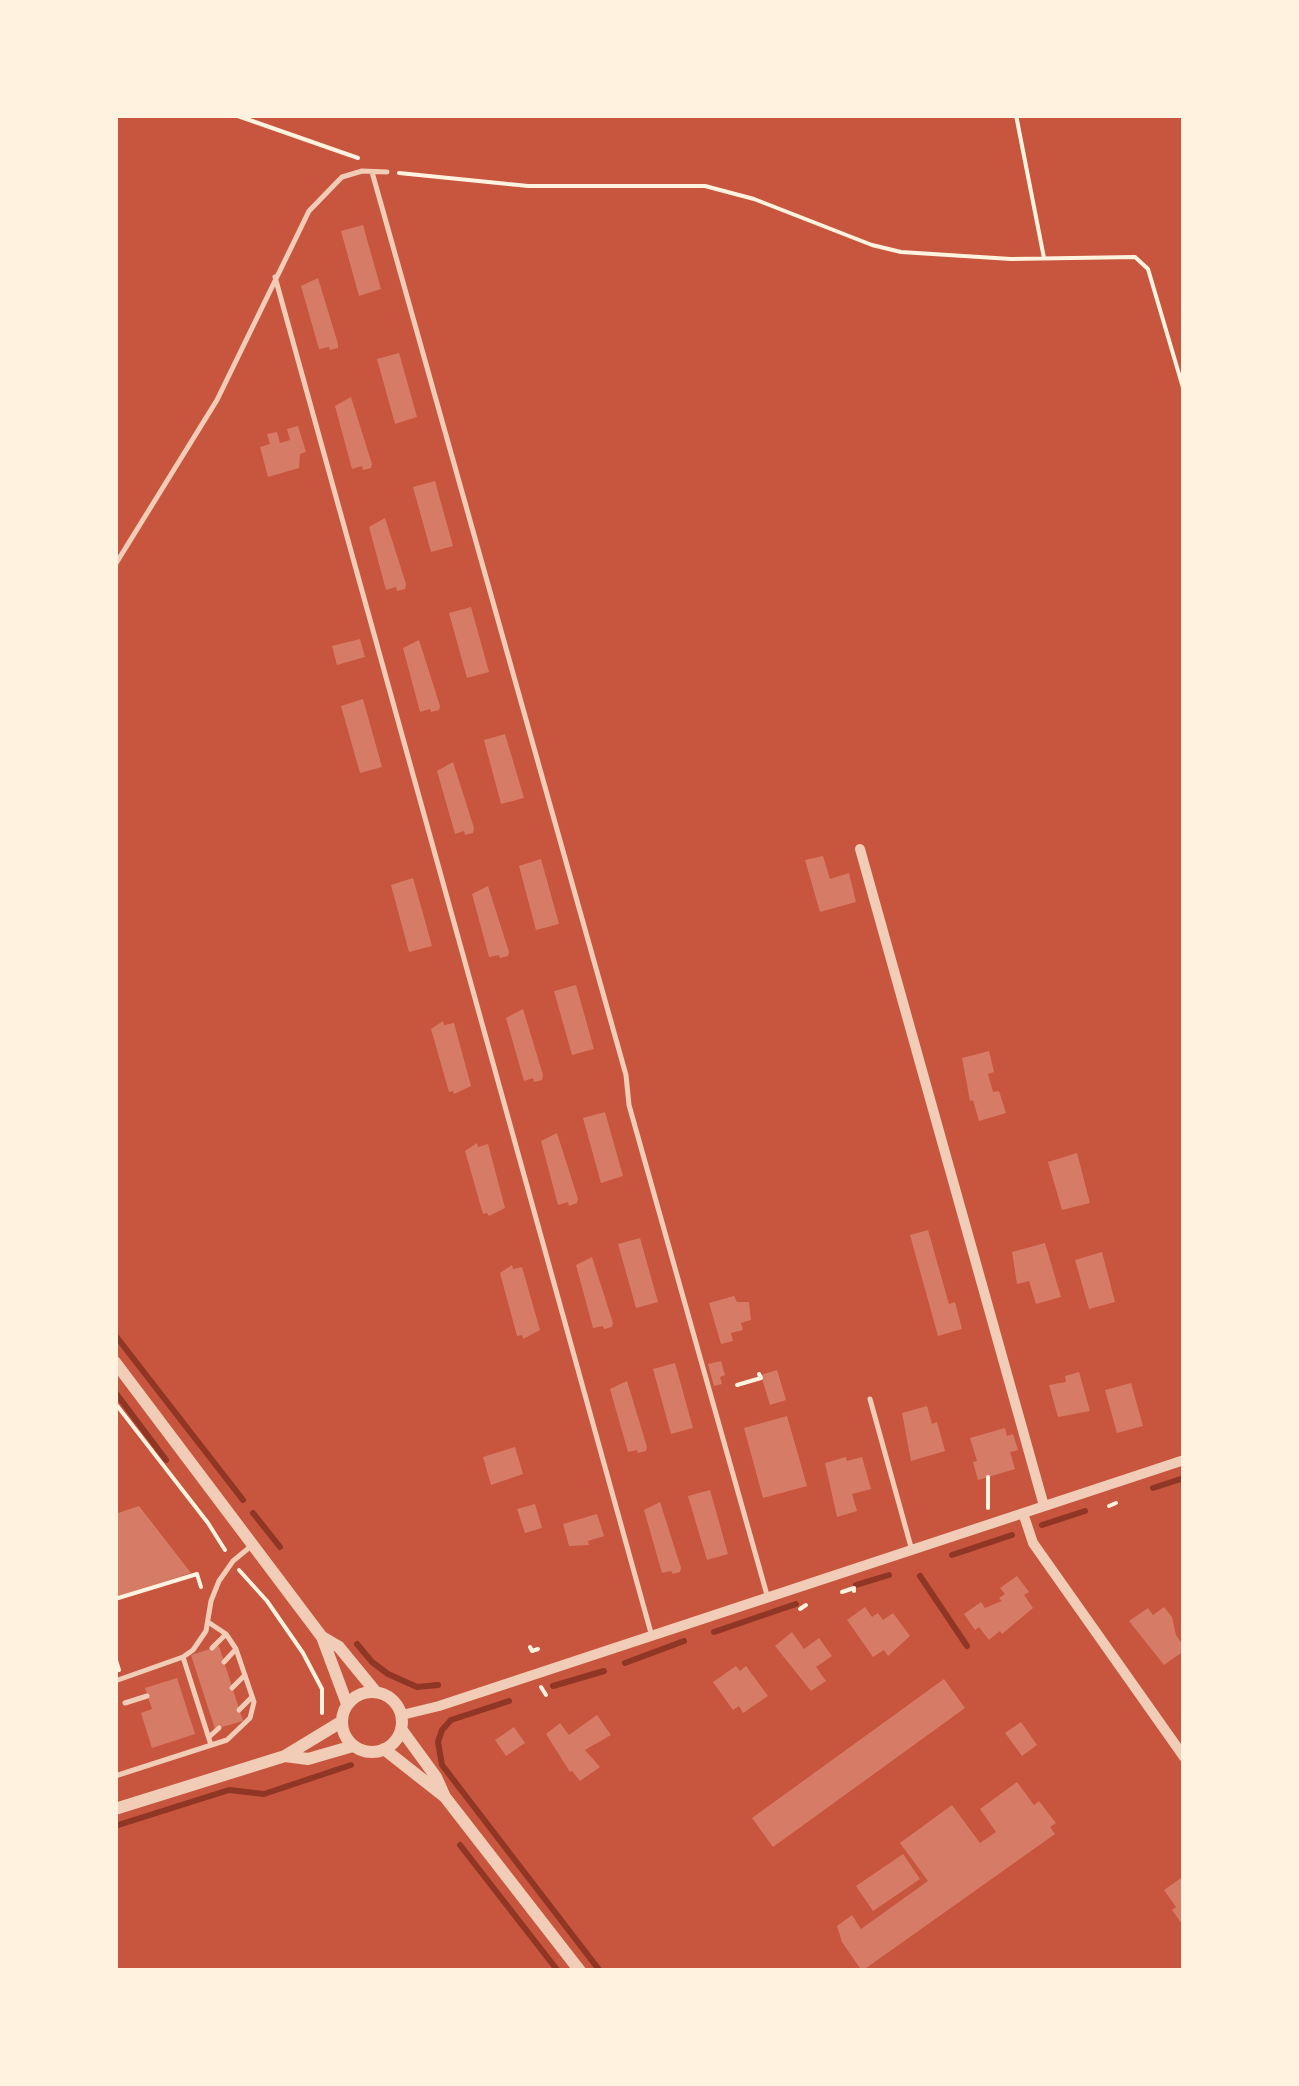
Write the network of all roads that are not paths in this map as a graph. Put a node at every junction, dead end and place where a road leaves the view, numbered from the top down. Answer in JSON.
{"nodes":[{"id":1,"x":372,"y":172,"type":"junction"},
{"id":2,"x":387,"y":172,"type":"road end"},
{"id":3,"x":275,"y":278,"type":"junction"},
{"id":4,"x":115,"y":565,"type":"edge"},
{"id":5,"x":860,"y":849,"type":"dead end"},
{"id":6,"x":115,"y":1362,"type":"edge"},
{"id":7,"x":870,"y":1399,"type":"dead end"},
{"id":8,"x":1184,"y":1460,"type":"edge"},
{"id":9,"x":1044,"y":1506,"type":"junction"},
{"id":10,"x":1024,"y":1514,"type":"junction"},
{"id":11,"x":254,"y":1544,"type":"junction"},
{"id":12,"x":912,"y":1550,"type":"junction"},
{"id":13,"x":768,"y":1598,"type":"junction"},
{"id":14,"x":208,"y":1622,"type":"junction"},
{"id":15,"x":226,"y":1634,"type":"junction"},
{"id":16,"x":652,"y":1636,"type":"junction"},
{"id":17,"x":322,"y":1637,"type":"junction"},
{"id":18,"x":212,"y":1648,"type":"dead end"},
{"id":19,"x":236,"y":1649,"type":"junction"},
{"id":20,"x":183,"y":1658,"type":"junction"},
{"id":21,"x":224,"y":1662,"type":"dead end"},
{"id":22,"x":195,"y":1668,"type":"dead end"},
{"id":23,"x":244,"y":1675,"type":"junction"},
{"id":24,"x":190,"y":1678,"type":"junction"},
{"id":25,"x":115,"y":1682,"type":"edge"},
{"id":26,"x":180,"y":1686,"type":"dead end"},
{"id":27,"x":202,"y":1688,"type":"dead end"},
{"id":28,"x":232,"y":1688,"type":"dead end"},
{"id":29,"x":375,"y":1691,"type":"junction"},
{"id":30,"x":195,"y":1695,"type":"junction"},
{"id":31,"x":147,"y":1696,"type":"dead end"},
{"id":32,"x":252,"y":1697,"type":"junction"},
{"id":33,"x":125,"y":1703,"type":"dead end"},
{"id":34,"x":347,"y":1704,"type":"junction"},
{"id":35,"x":239,"y":1710,"type":"dead end"},
{"id":36,"x":209,"y":1712,"type":"dead end"},
{"id":37,"x":202,"y":1718,"type":"junction"},
{"id":38,"x":341,"y":1722,"type":"junction"},
{"id":39,"x":402,"y":1722,"type":"junction"},
{"id":40,"x":219,"y":1728,"type":"dead end"},
{"id":41,"x":210,"y":1741,"type":"junction"},
{"id":42,"x":353,"y":1746,"type":"junction"},
{"id":43,"x":384,"y":1750,"type":"junction"},
{"id":44,"x":285,"y":1756,"type":"junction"},
{"id":45,"x":1184,"y":1757,"type":"edge"},
{"id":46,"x":115,"y":1776,"type":"edge"},
{"id":47,"x":446,"y":1797,"type":"junction"},
{"id":48,"x":115,"y":1809,"type":"edge"},
{"id":49,"x":580,"y":1971,"type":"edge"}],
"edges":[{"from":1,"to":2,"type":"lane"},
{"from":1,"to":3,"type":"lane"},
{"from":1,"to":13,"type":"lane"},
{"from":3,"to":4,"type":"lane"},
{"from":3,"to":16,"type":"lane"},
{"from":5,"to":9,"type":"street"},
{"from":6,"to":11,"type":"street"},
{"from":7,"to":12,"type":"lane"},
{"from":8,"to":9,"type":"street"},
{"from":9,"to":10,"type":"street"},
{"from":10,"to":12,"type":"street"},
{"from":10,"to":45,"type":"street"},
{"from":11,"to":14,"type":"lane"},
{"from":11,"to":17,"type":"street"},
{"from":12,"to":13,"type":"street"},
{"from":13,"to":16,"type":"street"},
{"from":14,"to":15,"type":"lane"},
{"from":14,"to":20,"type":"lane"},
{"from":15,"to":18,"type":"lane"},
{"from":15,"to":19,"type":"lane"},
{"from":16,"to":39,"type":"street"},
{"from":17,"to":29,"type":"street"},
{"from":17,"to":34,"type":"street"},
{"from":19,"to":21,"type":"lane"},
{"from":19,"to":23,"type":"lane"},
{"from":20,"to":24,"type":"lane"},
{"from":20,"to":25,"type":"lane"},
{"from":22,"to":24,"type":"lane"},
{"from":23,"to":28,"type":"lane"},
{"from":23,"to":32,"type":"lane"},
{"from":24,"to":26,"type":"lane"},
{"from":24,"to":30,"type":"lane"},
{"from":27,"to":30,"type":"lane"},
{"from":29,"to":34,"type":"street"},
{"from":29,"to":39,"type":"street"},
{"from":30,"to":37,"type":"lane"},
{"from":31,"to":33,"type":"lane"},
{"from":32,"to":35,"type":"lane"},
{"from":32,"to":41,"type":"lane"},
{"from":34,"to":38,"type":"street"},
{"from":36,"to":37,"type":"lane"},
{"from":37,"to":41,"type":"lane"},
{"from":38,"to":42,"type":"street"},
{"from":38,"to":44,"type":"street"},
{"from":39,"to":43,"type":"street"},
{"from":39,"to":47,"type":"street"},
{"from":40,"to":41,"type":"lane"},
{"from":41,"to":46,"type":"lane"},
{"from":42,"to":43,"type":"street"},
{"from":42,"to":44,"type":"street"},
{"from":43,"to":47,"type":"street"},
{"from":44,"to":48,"type":"street"},
{"from":47,"to":49,"type":"street"}]}
